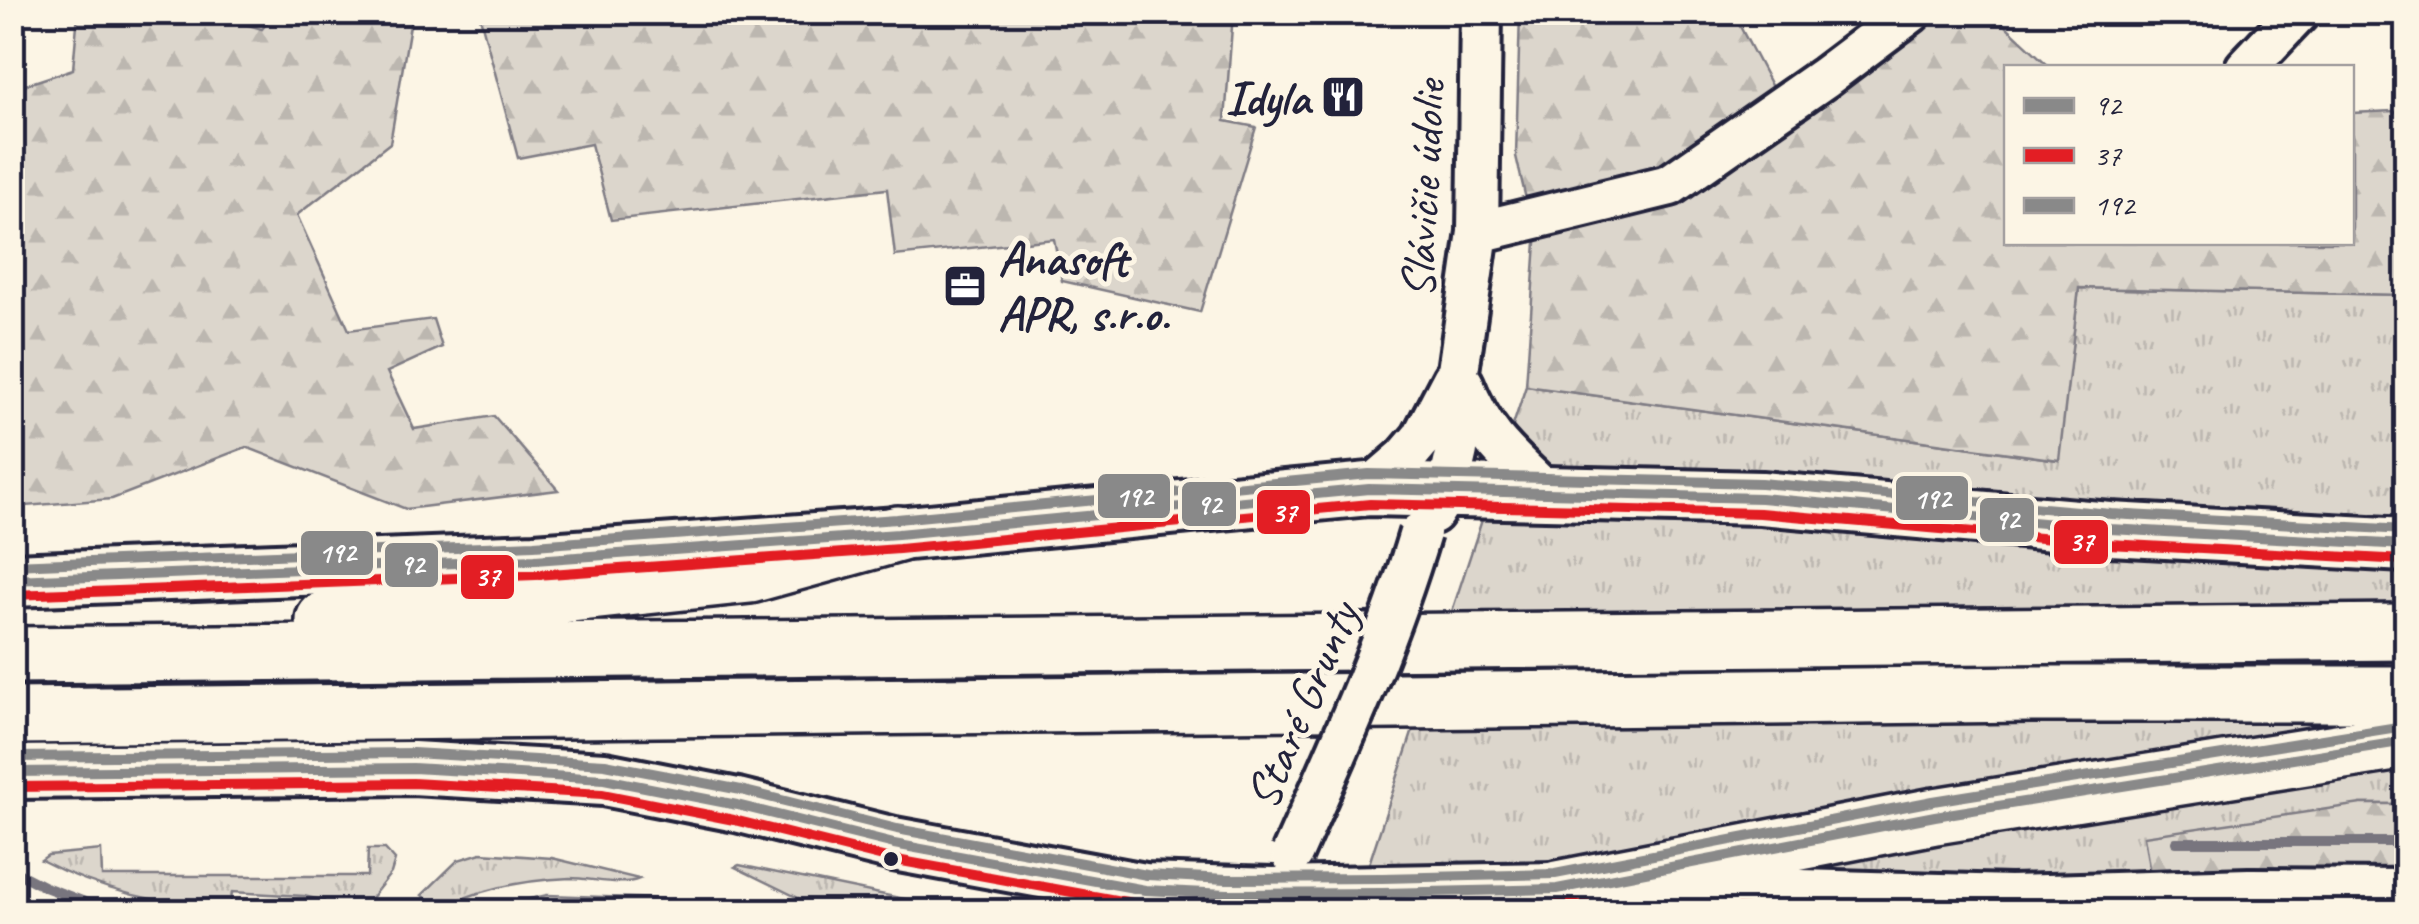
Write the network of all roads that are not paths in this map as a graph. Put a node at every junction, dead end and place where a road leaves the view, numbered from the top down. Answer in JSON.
{"nodes":[{"id":1,"x":1481,"y":12,"type":"edge"},
{"id":2,"x":1911,"y":12,"type":"edge"},
{"id":3,"x":2299,"y":12,"type":"edge"},
{"id":4,"x":2249,"y":65,"type":"edge"},
{"id":5,"x":1492,"y":227,"type":"junction"},
{"id":6,"x":1458,"y":371,"type":"junction"},
{"id":7,"x":1546,"y":492,"type":"junction"},
{"id":8,"x":1413,"y":500,"type":"junction"},
{"id":9,"x":898,"y":534,"type":"junction"},
{"id":10,"x":2406,"y":546,"type":"edge"},
{"id":11,"x":12,"y":580,"type":"edge"},
{"id":12,"x":2406,"y":632,"type":"edge"},
{"id":13,"x":12,"y":653,"type":"edge"},
{"id":14,"x":2406,"y":694,"type":"edge"},
{"id":15,"x":12,"y":716,"type":"edge"},
{"id":16,"x":2406,"y":741,"type":"edge"},
{"id":17,"x":12,"y":772,"type":"edge"},
{"id":18,"x":1276,"y":887,"type":"edge"},
{"id":19,"x":1557,"y":889,"type":"junction"},
{"id":20,"x":2406,"y":896,"type":"edge"},
{"id":21,"x":1159,"y":901,"type":"edge"},
{"id":22,"x":1363,"y":902,"type":"edge"},
{"id":23,"x":1948,"y":906,"type":"edge"}],
"edges":[{"from":1,"to":5,"type":"street","name":"Slávičie údolie"},
{"from":2,"to":5,"type":"street"},
{"from":3,"to":4,"type":"street"},
{"from":5,"to":6,"type":"street","name":"Slávičie údolie"},
{"from":6,"to":7,"type":"street","name":"Slávičie údolie"},
{"from":6,"to":8,"type":"street","name":"Slávičie údolie"},
{"from":6,"to":8,"type":"street","name":"Slávičie údolie"},
{"from":7,"to":8,"type":"main road"},
{"from":7,"to":10,"type":"main road"},
{"from":8,"to":9,"type":"main road"},
{"from":8,"to":18,"type":"street","name":"Staré Grunty","bridge":true},
{"from":9,"to":11,"type":"main road"},
{"from":9,"to":13,"type":"highway"},
{"from":12,"to":13,"type":"highway"},
{"from":14,"to":15,"type":"highway"},
{"from":16,"to":19,"type":"highway"},
{"from":17,"to":21,"type":"main road"},
{"from":18,"to":21,"type":"main road"},
{"from":18,"to":22,"type":"main road"},
{"from":19,"to":22,"type":"main road"},
{"from":19,"to":23,"type":"main road"},
{"from":20,"to":23,"type":"main road"}]}
